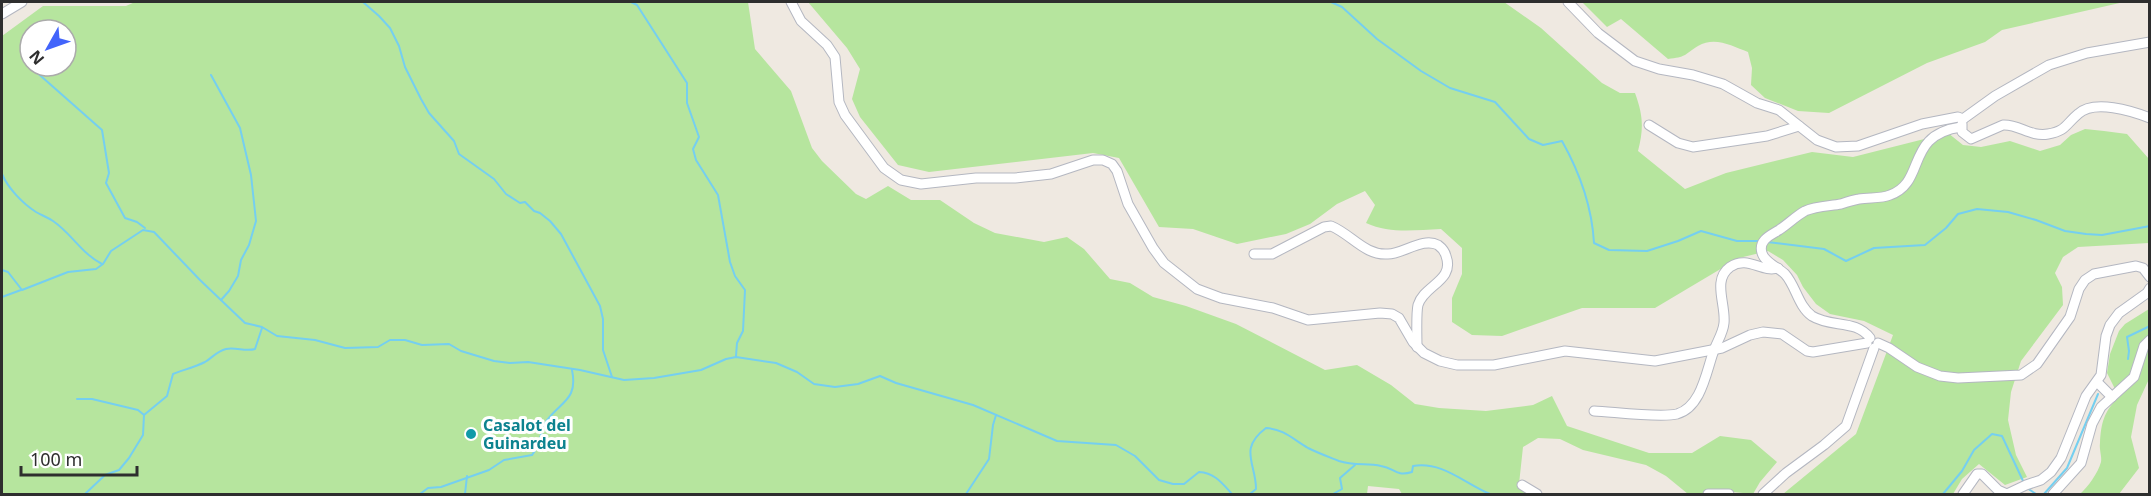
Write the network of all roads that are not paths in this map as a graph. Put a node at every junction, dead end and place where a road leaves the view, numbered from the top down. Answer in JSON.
{"nodes":[{"id":1,"x":22,"y":2,"type":"edge"},
{"id":2,"x":791,"y":2,"type":"edge"},
{"id":3,"x":1568,"y":2,"type":"edge"},
{"id":4,"x":2,"y":14,"type":"edge"},
{"id":5,"x":2150,"y":42,"type":"edge"},
{"id":6,"x":2150,"y":118,"type":"edge"},
{"id":7,"x":1962,"y":123,"type":"junction"},
{"id":8,"x":1649,"y":126,"type":"dead end"},
{"id":9,"x":1799,"y":126,"type":"junction"},
{"id":10,"x":1254,"y":254,"type":"dead end"},
{"id":11,"x":1778,"y":268,"type":"junction"},
{"id":12,"x":2150,"y":277,"type":"edge"},
{"id":13,"x":2150,"y":288,"type":"edge"},
{"id":14,"x":2150,"y":340,"type":"edge"},
{"id":15,"x":1872,"y":343,"type":"junction"},
{"id":16,"x":1417,"y":346,"type":"junction"},
{"id":17,"x":1713,"y":351,"type":"junction"},
{"id":18,"x":2097,"y":382,"type":"junction"},
{"id":19,"x":2112,"y":397,"type":"junction"},
{"id":20,"x":1594,"y":411,"type":"dead end"},
{"id":21,"x":1522,"y":485,"type":"dead end"},
{"id":22,"x":2008,"y":494,"type":"edge"},
{"id":23,"x":1537,"y":495,"type":"edge"},
{"id":24,"x":1708,"y":495,"type":"edge"},
{"id":25,"x":1729,"y":495,"type":"edge"},
{"id":26,"x":1763,"y":495,"type":"edge"},
{"id":27,"x":1963,"y":495,"type":"edge"},
{"id":28,"x":2053,"y":495,"type":"edge"}],
"edges":[{"from":1,"to":4,"type":"street"},
{"from":2,"to":16,"type":"street"},
{"from":3,"to":9,"type":"street"},
{"from":5,"to":7,"type":"street"},
{"from":6,"to":7,"type":"street"},
{"from":7,"to":9,"type":"street"},
{"from":7,"to":11,"type":"street"},
{"from":8,"to":9,"type":"street"},
{"from":10,"to":16,"type":"street"},
{"from":11,"to":15,"type":"street"},
{"from":11,"to":17,"type":"street"},
{"from":12,"to":15,"type":"street"},
{"from":13,"to":18,"type":"street"},
{"from":14,"to":19,"type":"street"},
{"from":15,"to":17,"type":"street"},
{"from":15,"to":26,"type":"street"},
{"from":16,"to":17,"type":"street"},
{"from":17,"to":20,"type":"street"},
{"from":18,"to":19,"type":"street"},
{"from":18,"to":22,"type":"street"},
{"from":19,"to":28,"type":"street"},
{"from":21,"to":23,"type":"street"},
{"from":22,"to":27,"type":"street"},
{"from":24,"to":25,"type":"street"}]}
